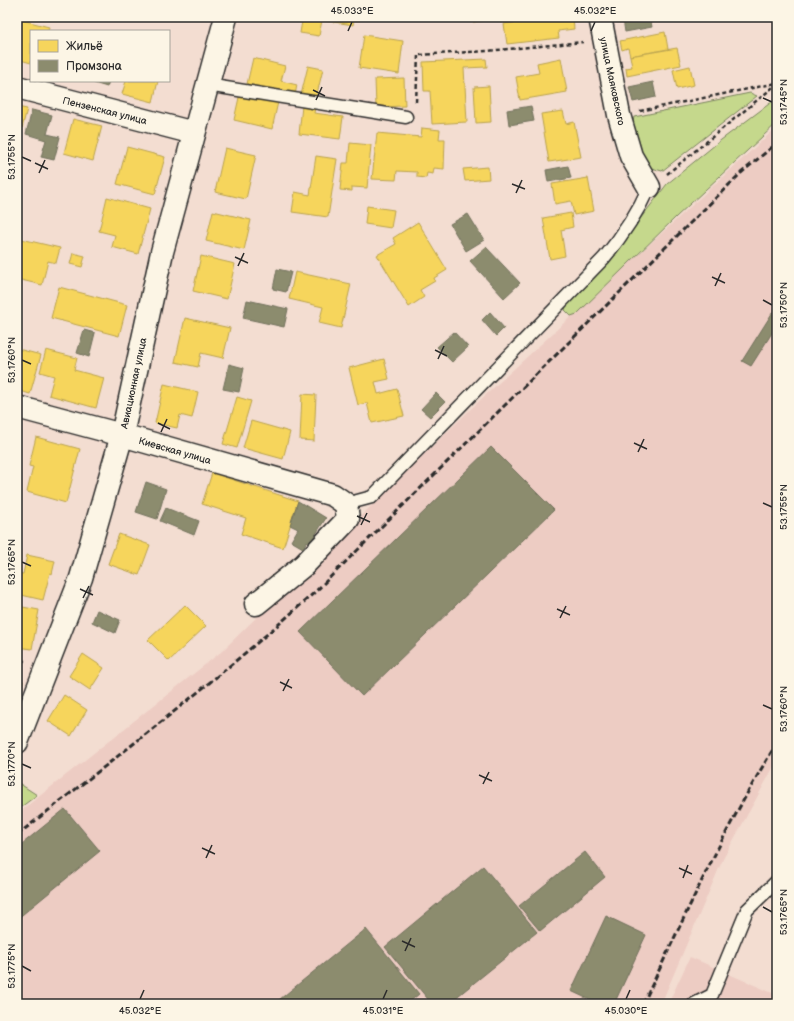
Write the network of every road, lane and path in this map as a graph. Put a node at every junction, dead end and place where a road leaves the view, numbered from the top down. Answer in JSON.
{"nodes":[{"id":1,"x":226,"y":17,"type":"edge"},
{"id":2,"x":600,"y":17,"type":"edge"},
{"id":3,"x":604,"y":40,"type":"junction"},
{"id":4,"x":777,"y":84,"type":"edge"},
{"id":5,"x":207,"y":85,"type":"junction"},
{"id":6,"x":17,"y":87,"type":"edge"},
{"id":7,"x":619,"y":116,"type":"junction"},
{"id":8,"x":406,"y":117,"type":"joint"},
{"id":9,"x":194,"y":133,"type":"junction"},
{"id":10,"x":648,"y":187,"type":"junction"},
{"id":11,"x":17,"y":407,"type":"edge"},
{"id":12,"x":122,"y":435,"type":"junction"},
{"id":13,"x":340,"y":500,"type":"junction"},
{"id":14,"x":256,"y":604,"type":"dead end"},
{"id":15,"x":17,"y":742,"type":"edge"},
{"id":16,"x":777,"y":881,"type":"edge"},
{"id":17,"x":694,"y":1004,"type":"edge"}],
"edges":[{"from":1,"to":5,"type":"street","name":"Авиационная улица"},
{"from":2,"to":3,"type":"street","name":"улица Маяковского"},
{"from":3,"to":7,"type":"street","name":"улица Маяковского"},
{"from":3,"to":8,"type":"path"},
{"from":4,"to":7,"type":"path"},
{"from":4,"to":10,"type":"path"},
{"from":5,"to":8,"type":"lane"},
{"from":5,"to":9,"type":"street","name":"Авиационная улица"},
{"from":6,"to":9,"type":"street","name":"Пензенская улица"},
{"from":7,"to":10,"type":"street","name":"улица Маяковского"},
{"from":9,"to":12,"type":"street","name":"Авиационная улица"},
{"from":10,"to":13,"type":"lane"},
{"from":11,"to":12,"type":"street","name":"Киевская улица"},
{"from":12,"to":13,"type":"street","name":"Киевская улица"},
{"from":12,"to":15,"type":"street","name":"Авиационная улица"},
{"from":13,"to":14,"type":"street"},
{"from":16,"to":17,"type":"lane"}]}
